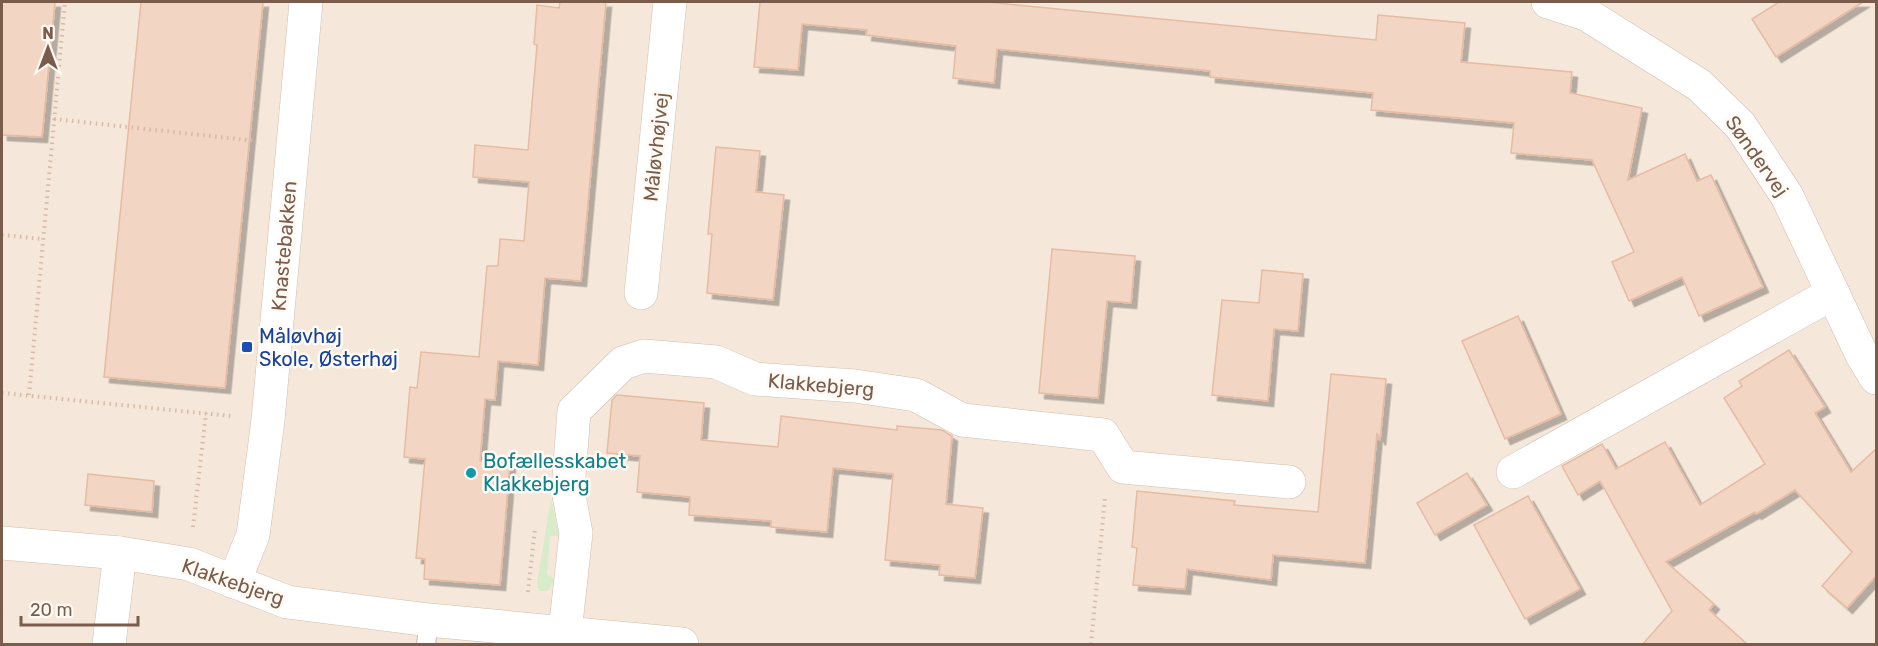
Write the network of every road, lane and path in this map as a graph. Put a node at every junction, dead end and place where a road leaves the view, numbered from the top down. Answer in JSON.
{"nodes":[{"id":1,"x":65,"y":2,"type":"edge"},
{"id":2,"x":306,"y":2,"type":"edge"},
{"id":3,"x":670,"y":2,"type":"edge"},
{"id":4,"x":1548,"y":2,"type":"edge"},
{"id":5,"x":54,"y":119,"type":"junction"},
{"id":6,"x":293,"y":145,"type":"junction"},
{"id":7,"x":2,"y":236,"type":"edge"},
{"id":8,"x":43,"y":240,"type":"junction"},
{"id":9,"x":642,"y":293,"type":"dead end"},
{"id":10,"x":1833,"y":293,"type":"junction"},
{"id":11,"x":1876,"y":378,"type":"edge"},
{"id":12,"x":2,"y":393,"type":"edge"},
{"id":13,"x":29,"y":396,"type":"junction"},
{"id":14,"x":206,"y":413,"type":"junction"},
{"id":15,"x":268,"y":420,"type":"junction"},
{"id":16,"x":1123,"y":467,"type":"junction"},
{"id":17,"x":1513,"y":472,"type":"dead end"},
{"id":18,"x":1289,"y":482,"type":"dead end"},
{"id":19,"x":2,"y":543,"type":"edge"},
{"id":20,"x":120,"y":553,"type":"junction"},
{"id":21,"x":189,"y":564,"type":"junction"},
{"id":22,"x":234,"y":582,"type":"junction"},
{"id":23,"x":427,"y":632,"type":"edge"},
{"id":24,"x":553,"y":636,"type":"edge"},
{"id":25,"x":109,"y":645,"type":"edge"},
{"id":26,"x":682,"y":645,"type":"edge"},
{"id":27,"x":1091,"y":645,"type":"edge"}],
"edges":[{"from":1,"to":5,"type":"path"},
{"from":2,"to":6,"type":"street","name":"Knastebakken"},
{"from":3,"to":9,"type":"street","name":"Måløvhøjvej"},
{"from":4,"to":10,"type":"street","name":"Søndervej"},
{"from":5,"to":6,"type":"path"},
{"from":5,"to":8,"type":"path"},
{"from":6,"to":15,"type":"street","name":"Knastebakken"},
{"from":7,"to":8,"type":"path"},
{"from":8,"to":13,"type":"path"},
{"from":10,"to":11,"type":"street","name":"Søndervej"},
{"from":10,"to":17,"type":"street"},
{"from":12,"to":13,"type":"path"},
{"from":13,"to":14,"type":"path"},
{"from":14,"to":15,"type":"path"},
{"from":14,"to":21,"type":"path"},
{"from":15,"to":22,"type":"street","name":"Knastebakken"},
{"from":16,"to":18,"type":"street"},
{"from":16,"to":24,"type":"street","name":"Klakkebjerg"},
{"from":16,"to":27,"type":"path"},
{"from":19,"to":20,"type":"street","name":"Klakkebjerg"},
{"from":20,"to":21,"type":"street","name":"Klakkebjerg"},
{"from":20,"to":25,"type":"street"},
{"from":21,"to":22,"type":"street","name":"Klakkebjerg"},
{"from":22,"to":23,"type":"street","name":"Klakkebjerg"},
{"from":23,"to":24,"type":"street","name":"Klakkebjerg"},
{"from":24,"to":26,"type":"street","name":"Klakkebjerg"}]}
